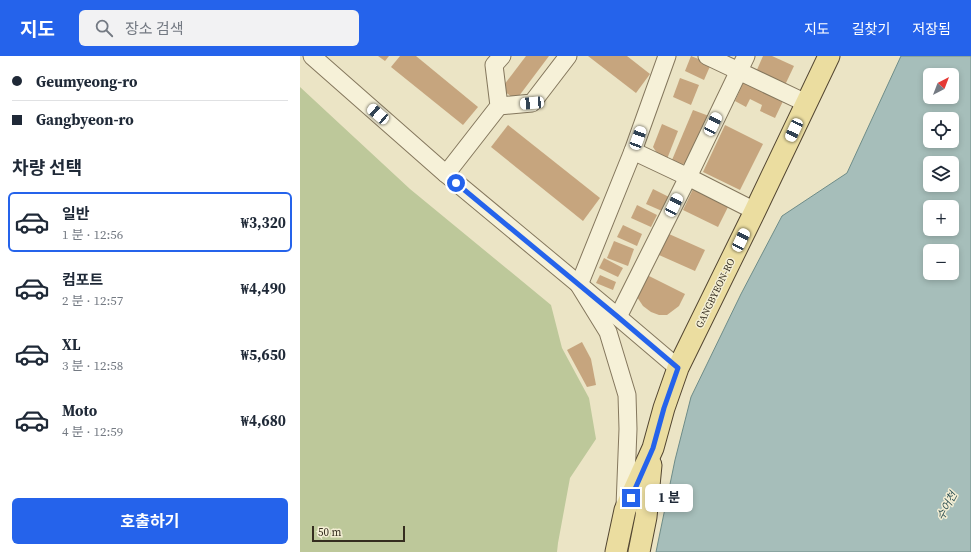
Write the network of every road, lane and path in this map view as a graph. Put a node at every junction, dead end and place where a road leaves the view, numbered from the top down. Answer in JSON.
{"nodes":[{"id":1,"x":312,"y":56,"type":"edge"},
{"id":2,"x":502,"y":56,"type":"edge"},
{"id":3,"x":568,"y":56,"type":"edge"},
{"id":4,"x":667,"y":56,"type":"edge"},
{"id":5,"x":707,"y":56,"type":"edge"},
{"id":6,"x":829,"y":56,"type":"edge"},
{"id":7,"x":742,"y":64,"type":"edge"},
{"id":8,"x":806,"y":103,"type":"junction"},
{"id":9,"x":499,"y":106,"type":"junction"},
{"id":10,"x":633,"y":151,"type":"junction"},
{"id":11,"x":446,"y":174,"type":"junction"},
{"id":12,"x":688,"y":177,"type":"junction"},
{"id":13,"x":755,"y":211,"type":"junction"},
{"id":14,"x":579,"y":285,"type":"junction"},
{"id":15,"x":618,"y":317,"type":"junction"},
{"id":16,"x":678,"y":368,"type":"junction"},
{"id":17,"x":653,"y":448,"type":"junction"},
{"id":18,"x":625,"y":510,"type":"junction"},
{"id":19,"x":616,"y":552,"type":"edge"},
{"id":20,"x":638,"y":552,"type":"edge"}],
"edges":[{"from":1,"to":11,"type":"street"},
{"from":2,"to":9,"type":"street"},
{"from":3,"to":9,"type":"street"},
{"from":4,"to":10,"type":"street"},
{"from":5,"to":7,"type":"street"},
{"from":6,"to":8,"type":"main road","name":"GANGBYEON-RO"},
{"from":7,"to":8,"type":"street"},
{"from":7,"to":12,"type":"street"},
{"from":8,"to":13,"type":"main road","name":"GANGBYEON-RO"},
{"from":9,"to":11,"type":"street"},
{"from":10,"to":12,"type":"street"},
{"from":10,"to":14,"type":"street"},
{"from":11,"to":14,"type":"street"},
{"from":12,"to":13,"type":"street"},
{"from":12,"to":15,"type":"street"},
{"from":13,"to":16,"type":"main road","name":"GANGBYEON-RO"},
{"from":14,"to":15,"type":"street"},
{"from":14,"to":18,"type":"street"},
{"from":15,"to":16,"type":"street"},
{"from":16,"to":17,"type":"main road","name":"GANGBYEON-RO"},
{"from":17,"to":18,"type":"main road","name":"GANGBYEON-RO"},
{"from":17,"to":20,"type":"main road","name":"GANGBYEON-RO"},
{"from":18,"to":19,"type":"main road","name":"GANGBYEON-RO"}]}
